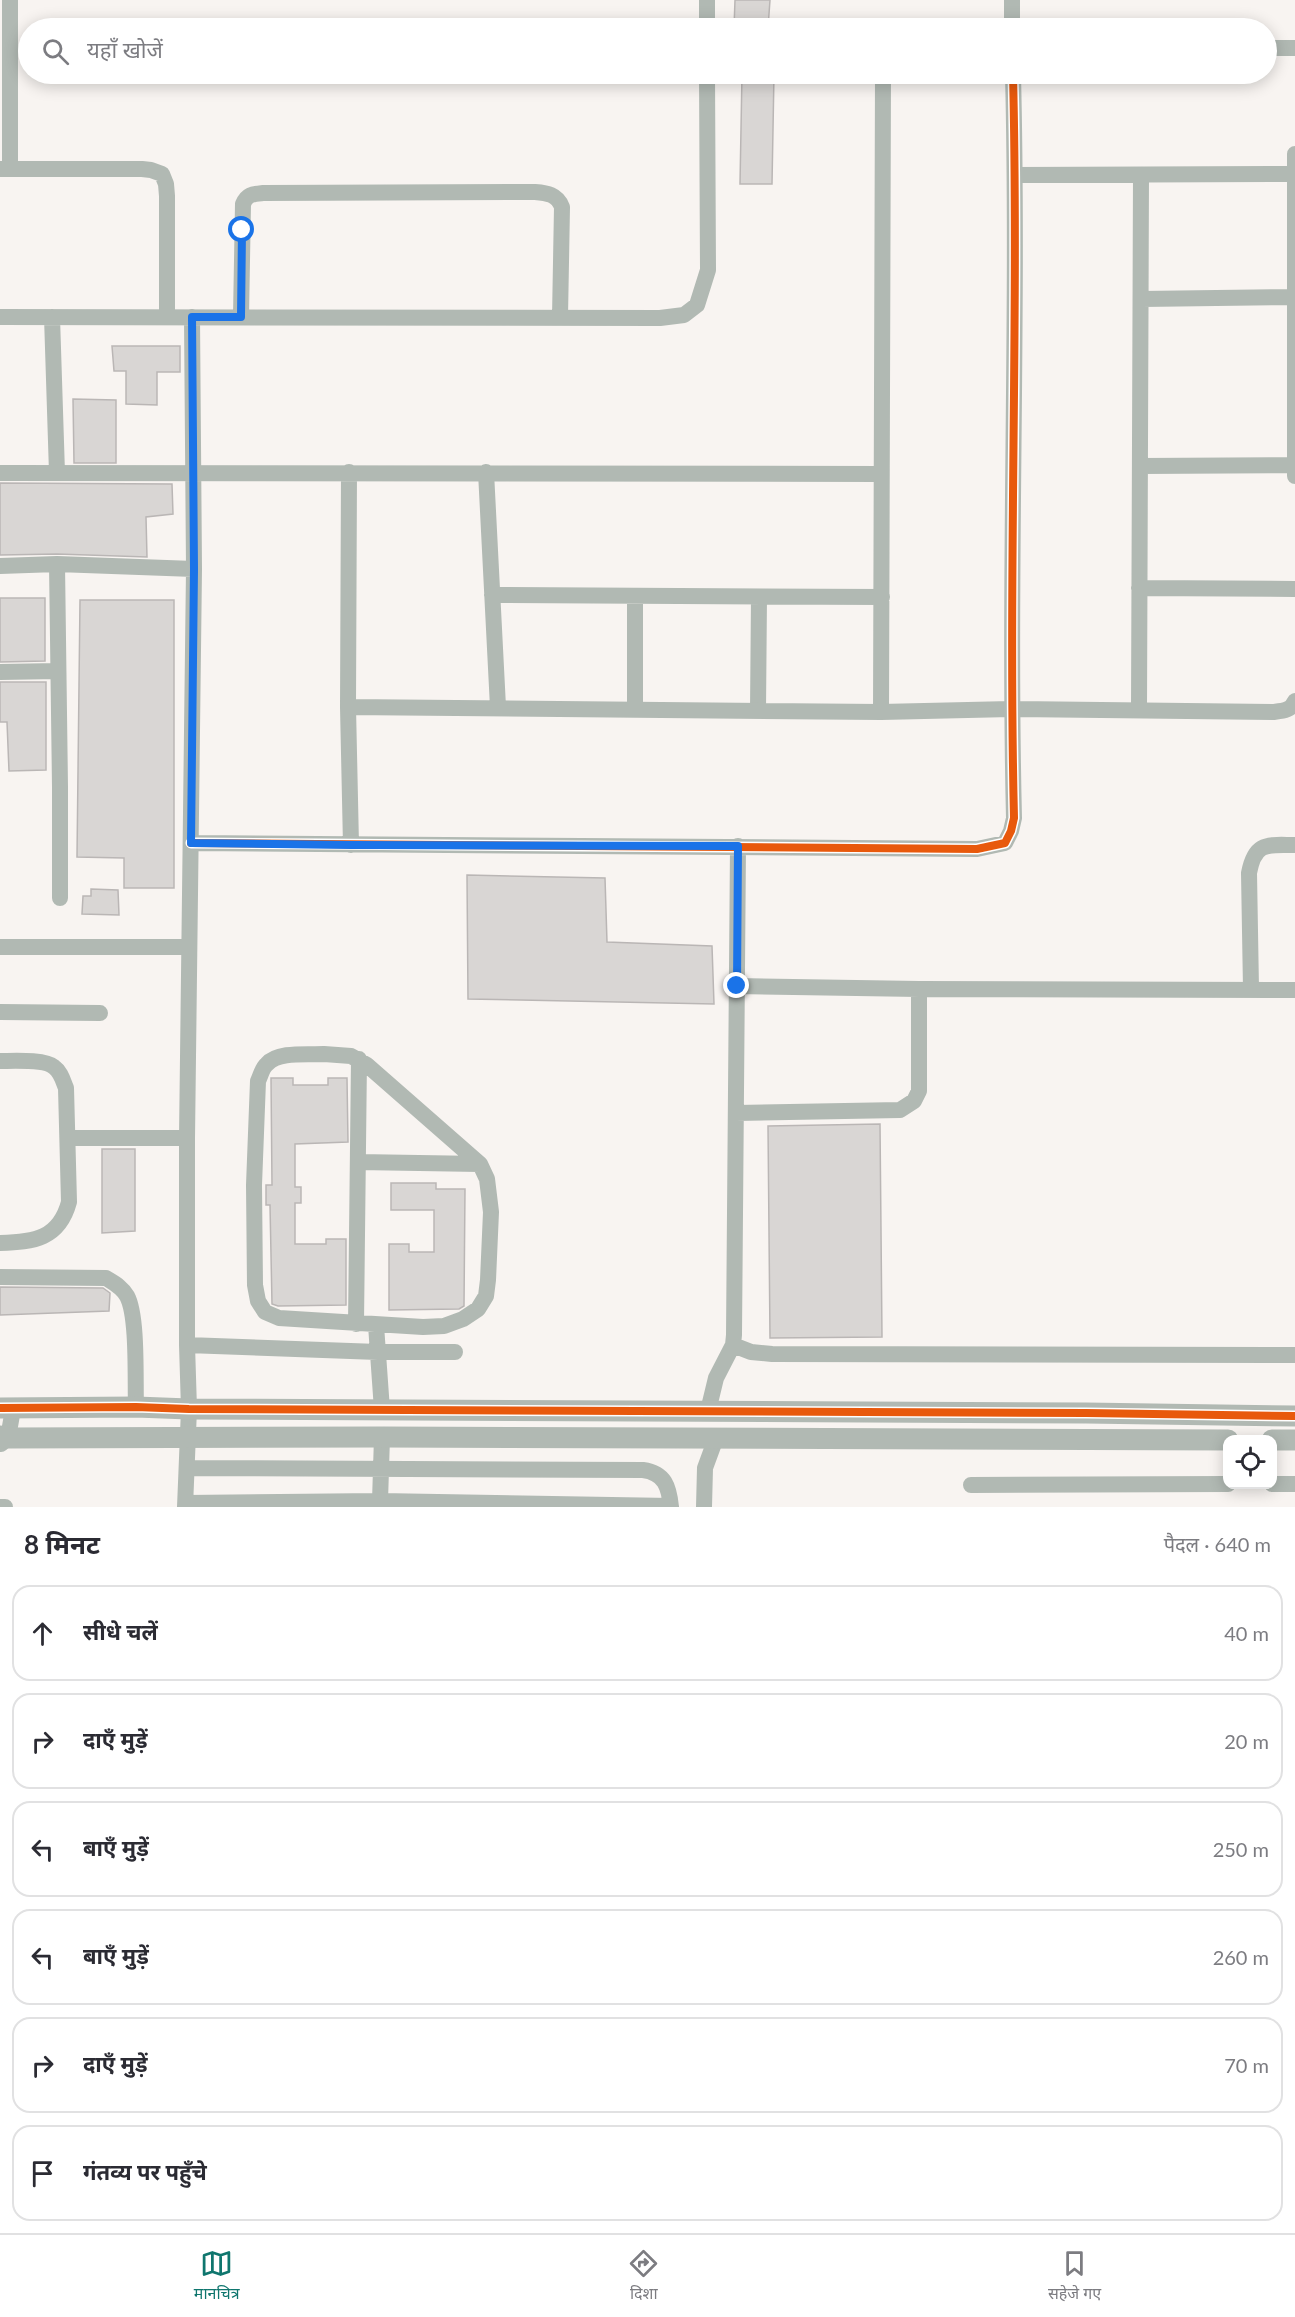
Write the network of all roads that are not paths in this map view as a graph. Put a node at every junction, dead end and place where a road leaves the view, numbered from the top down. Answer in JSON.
{"nodes":[{"id":1,"x":10,"y":0,"type":"edge"},
{"id":2,"x":707,"y":0,"type":"edge"},
{"id":3,"x":1012,"y":0,"type":"edge"},
{"id":4,"x":707,"y":18,"type":"edge"},
{"id":5,"x":1012,"y":18,"type":"edge"},
{"id":6,"x":1277,"y":48,"type":"edge"},
{"id":7,"x":1295,"y":48,"type":"edge"},
{"id":8,"x":707,"y":84,"type":"edge"},
{"id":9,"x":883,"y":84,"type":"edge"},
{"id":10,"x":1012,"y":84,"type":"edge"},
{"id":11,"x":1295,"y":154,"type":"edge"},
{"id":12,"x":5,"y":169,"type":"edge"},
{"id":13,"x":1295,"y":174,"type":"edge"},
{"id":14,"x":1015,"y":176,"type":"junction"},
{"id":15,"x":1141,"y":176,"type":"junction"},
{"id":16,"x":1294,"y":297,"type":"edge"},
{"id":17,"x":1142,"y":299,"type":"junction"},
{"id":18,"x":0,"y":317,"type":"edge"},
{"id":19,"x":52,"y":317,"type":"junction"},
{"id":20,"x":167,"y":317,"type":"junction"},
{"id":21,"x":192,"y":317,"type":"junction"},
{"id":22,"x":241,"y":317,"type":"junction"},
{"id":23,"x":560,"y":317,"type":"junction"},
{"id":24,"x":1295,"y":465,"type":"edge"},
{"id":25,"x":1141,"y":466,"type":"junction"},
{"id":26,"x":349,"y":472,"type":"junction"},
{"id":27,"x":486,"y":472,"type":"junction"},
{"id":28,"x":0,"y":473,"type":"edge"},
{"id":29,"x":57,"y":473,"type":"junction"},
{"id":30,"x":192,"y":474,"type":"junction"},
{"id":31,"x":881,"y":474,"type":"junction"},
{"id":32,"x":1295,"y":476,"type":"edge"},
{"id":33,"x":57,"y":564,"type":"junction"},
{"id":34,"x":0,"y":566,"type":"edge"},
{"id":35,"x":194,"y":569,"type":"junction"},
{"id":36,"x":1139,"y":588,"type":"junction"},
{"id":37,"x":1295,"y":590,"type":"edge"},
{"id":38,"x":492,"y":595,"type":"junction"},
{"id":39,"x":635,"y":596,"type":"junction"},
{"id":40,"x":759,"y":597,"type":"junction"},
{"id":41,"x":882,"y":597,"type":"junction"},
{"id":42,"x":58,"y":671,"type":"junction"},
{"id":43,"x":0,"y":672,"type":"edge"},
{"id":44,"x":1294,"y":705,"type":"edge"},
{"id":45,"x":348,"y":707,"type":"junction"},
{"id":46,"x":498,"y":707,"type":"junction"},
{"id":47,"x":1011,"y":709,"type":"junction"},
{"id":48,"x":635,"y":710,"type":"junction"},
{"id":49,"x":758,"y":710,"type":"junction"},
{"id":50,"x":1139,"y":710,"type":"junction"},
{"id":51,"x":881,"y":712,"type":"junction"},
{"id":52,"x":191,"y":843,"type":"junction"},
{"id":53,"x":351,"y":845,"type":"junction"},
{"id":54,"x":1295,"y":845,"type":"edge"},
{"id":55,"x":738,"y":846,"type":"junction"},
{"id":56,"x":60,"y":898,"type":"dead end"},
{"id":57,"x":0,"y":947,"type":"edge"},
{"id":58,"x":188,"y":947,"type":"junction"},
{"id":59,"x":737,"y":986,"type":"junction"},
{"id":60,"x":919,"y":989,"type":"junction"},
{"id":61,"x":1251,"y":989,"type":"junction"},
{"id":62,"x":1295,"y":990,"type":"edge"},
{"id":63,"x":0,"y":1012,"type":"edge"},
{"id":64,"x":100,"y":1013,"type":"dead end"},
{"id":65,"x":359,"y":1059,"type":"junction"},
{"id":66,"x":0,"y":1061,"type":"edge"},
{"id":67,"x":736,"y":1113,"type":"junction"},
{"id":68,"x":68,"y":1138,"type":"junction"},
{"id":69,"x":187,"y":1138,"type":"junction"},
{"id":70,"x":358,"y":1162,"type":"junction"},
{"id":71,"x":480,"y":1164,"type":"junction"},
{"id":72,"x":0,"y":1235,"type":"edge"},
{"id":73,"x":0,"y":1243,"type":"edge"},
{"id":74,"x":0,"y":1277,"type":"edge"},
{"id":75,"x":356,"y":1324,"type":"junction"},
{"id":76,"x":376,"y":1325,"type":"junction"},
{"id":77,"x":187,"y":1345,"type":"junction"},
{"id":78,"x":732,"y":1345,"type":"junction"},
{"id":79,"x":378,"y":1352,"type":"junction"},
{"id":80,"x":455,"y":1352,"type":"dead end"},
{"id":81,"x":1295,"y":1355,"type":"edge"},
{"id":82,"x":136,"y":1407,"type":"junction"},
{"id":83,"x":7,"y":1408,"type":"edge"},
{"id":84,"x":189,"y":1409,"type":"junction"},
{"id":85,"x":382,"y":1410,"type":"junction"},
{"id":86,"x":708,"y":1412,"type":"junction"},
{"id":87,"x":1295,"y":1416,"type":"edge"},
{"id":88,"x":188,"y":1437,"type":"junction"},
{"id":89,"x":382,"y":1437,"type":"junction"},
{"id":90,"x":716,"y":1438,"type":"junction"},
{"id":91,"x":3,"y":1439,"type":"edge"},
{"id":92,"x":1223,"y":1440,"type":"edge"},
{"id":93,"x":1277,"y":1440,"type":"edge"},
{"id":94,"x":1295,"y":1440,"type":"edge"},
{"id":95,"x":187,"y":1468,"type":"junction"},
{"id":96,"x":382,"y":1470,"type":"junction"},
{"id":97,"x":1223,"y":1484,"type":"edge"},
{"id":98,"x":1277,"y":1484,"type":"edge"},
{"id":99,"x":1295,"y":1484,"type":"edge"},
{"id":100,"x":971,"y":1485,"type":"dead end"},
{"id":101,"x":380,"y":1501,"type":"junction"},
{"id":102,"x":355,"y":1504,"type":"edge"},
{"id":103,"x":185,"y":1505,"type":"edge"},
{"id":104,"x":483,"y":1505,"type":"edge"},
{"id":105,"x":671,"y":1506,"type":"edge"},
{"id":106,"x":0,"y":1507,"type":"edge"},
{"id":107,"x":5,"y":1507,"type":"edge"},
{"id":108,"x":704,"y":1507,"type":"edge"}],
"edges":[{"from":1,"to":12,"type":"street"},
{"from":2,"to":4,"type":"street"},
{"from":3,"to":5,"type":"street"},
{"from":6,"to":7,"type":"street"},
{"from":8,"to":23,"type":"street"},
{"from":9,"to":31,"type":"street"},
{"from":10,"to":14,"type":"street"},
{"from":11,"to":13,"type":"street"},
{"from":12,"to":20,"type":"street"},
{"from":13,"to":15,"type":"street"},
{"from":13,"to":16,"type":"street"},
{"from":14,"to":15,"type":"street"},
{"from":14,"to":47,"type":"street"},
{"from":15,"to":17,"type":"street"},
{"from":16,"to":17,"type":"street"},
{"from":16,"to":24,"type":"street"},
{"from":17,"to":25,"type":"street"},
{"from":18,"to":19,"type":"street"},
{"from":19,"to":20,"type":"street"},
{"from":19,"to":29,"type":"street"},
{"from":20,"to":21,"type":"street"},
{"from":21,"to":22,"type":"street"},
{"from":21,"to":30,"type":"street"},
{"from":22,"to":23,"type":"street"},
{"from":22,"to":23,"type":"street"},
{"from":24,"to":25,"type":"street"},
{"from":24,"to":32,"type":"street"},
{"from":25,"to":36,"type":"street"},
{"from":26,"to":27,"type":"street"},
{"from":26,"to":30,"type":"street"},
{"from":26,"to":45,"type":"street"},
{"from":27,"to":31,"type":"street"},
{"from":27,"to":38,"type":"street"},
{"from":28,"to":29,"type":"street"},
{"from":29,"to":30,"type":"street"},
{"from":30,"to":35,"type":"street"},
{"from":31,"to":41,"type":"street"},
{"from":33,"to":34,"type":"street"},
{"from":33,"to":35,"type":"street"},
{"from":33,"to":42,"type":"street"},
{"from":35,"to":52,"type":"street"},
{"from":36,"to":37,"type":"street"},
{"from":36,"to":50,"type":"street"},
{"from":38,"to":39,"type":"street"},
{"from":38,"to":46,"type":"street"},
{"from":39,"to":40,"type":"street"},
{"from":39,"to":48,"type":"street"},
{"from":40,"to":41,"type":"street"},
{"from":40,"to":49,"type":"street"},
{"from":41,"to":51,"type":"street"},
{"from":42,"to":43,"type":"street"},
{"from":42,"to":56,"type":"street"},
{"from":44,"to":50,"type":"street"},
{"from":45,"to":46,"type":"street"},
{"from":45,"to":53,"type":"street"},
{"from":46,"to":48,"type":"street"},
{"from":47,"to":50,"type":"street"},
{"from":47,"to":51,"type":"street"},
{"from":47,"to":55,"type":"street"},
{"from":48,"to":49,"type":"street"},
{"from":49,"to":51,"type":"street"},
{"from":52,"to":53,"type":"street"},
{"from":52,"to":58,"type":"street"},
{"from":53,"to":55,"type":"street"},
{"from":54,"to":61,"type":"street"},
{"from":55,"to":59,"type":"street"},
{"from":57,"to":58,"type":"street"},
{"from":58,"to":69,"type":"street"},
{"from":59,"to":60,"type":"street"},
{"from":59,"to":67,"type":"street"},
{"from":60,"to":61,"type":"street"},
{"from":60,"to":67,"type":"street"},
{"from":61,"to":62,"type":"street"},
{"from":63,"to":64,"type":"street"},
{"from":65,"to":70,"type":"street"},
{"from":65,"to":71,"type":"street"},
{"from":65,"to":75,"type":"street"},
{"from":66,"to":68,"type":"street"},
{"from":67,"to":78,"type":"street"},
{"from":68,"to":69,"type":"street"},
{"from":68,"to":73,"type":"street"},
{"from":69,"to":77,"type":"street"},
{"from":70,"to":71,"type":"street"},
{"from":70,"to":75,"type":"street"},
{"from":71,"to":76,"type":"street"},
{"from":72,"to":73,"type":"street"},
{"from":74,"to":82,"type":"street"},
{"from":75,"to":76,"type":"street"},
{"from":76,"to":79,"type":"street"},
{"from":77,"to":79,"type":"street"},
{"from":77,"to":84,"type":"street"},
{"from":78,"to":81,"type":"street"},
{"from":78,"to":86,"type":"street"},
{"from":79,"to":80,"type":"street"},
{"from":79,"to":85,"type":"street"},
{"from":82,"to":83,"type":"street"},
{"from":82,"to":84,"type":"street"},
{"from":83,"to":91,"type":"street"},
{"from":84,"to":85,"type":"street"},
{"from":84,"to":88,"type":"street"},
{"from":85,"to":86,"type":"street"},
{"from":86,"to":87,"type":"street"},
{"from":88,"to":89,"type":"street"},
{"from":88,"to":91,"type":"street"},
{"from":88,"to":95,"type":"street"},
{"from":89,"to":90,"type":"street"},
{"from":89,"to":96,"type":"street"},
{"from":90,"to":92,"type":"street"},
{"from":90,"to":108,"type":"street"},
{"from":93,"to":94,"type":"street"},
{"from":95,"to":96,"type":"street"},
{"from":95,"to":103,"type":"street"},
{"from":96,"to":101,"type":"street"},
{"from":96,"to":105,"type":"street"},
{"from":97,"to":100,"type":"street"},
{"from":98,"to":99,"type":"street"},
{"from":101,"to":102,"type":"street"},
{"from":101,"to":104,"type":"street"},
{"from":102,"to":103,"type":"street"},
{"from":104,"to":105,"type":"street"},
{"from":106,"to":107,"type":"street"}]}
